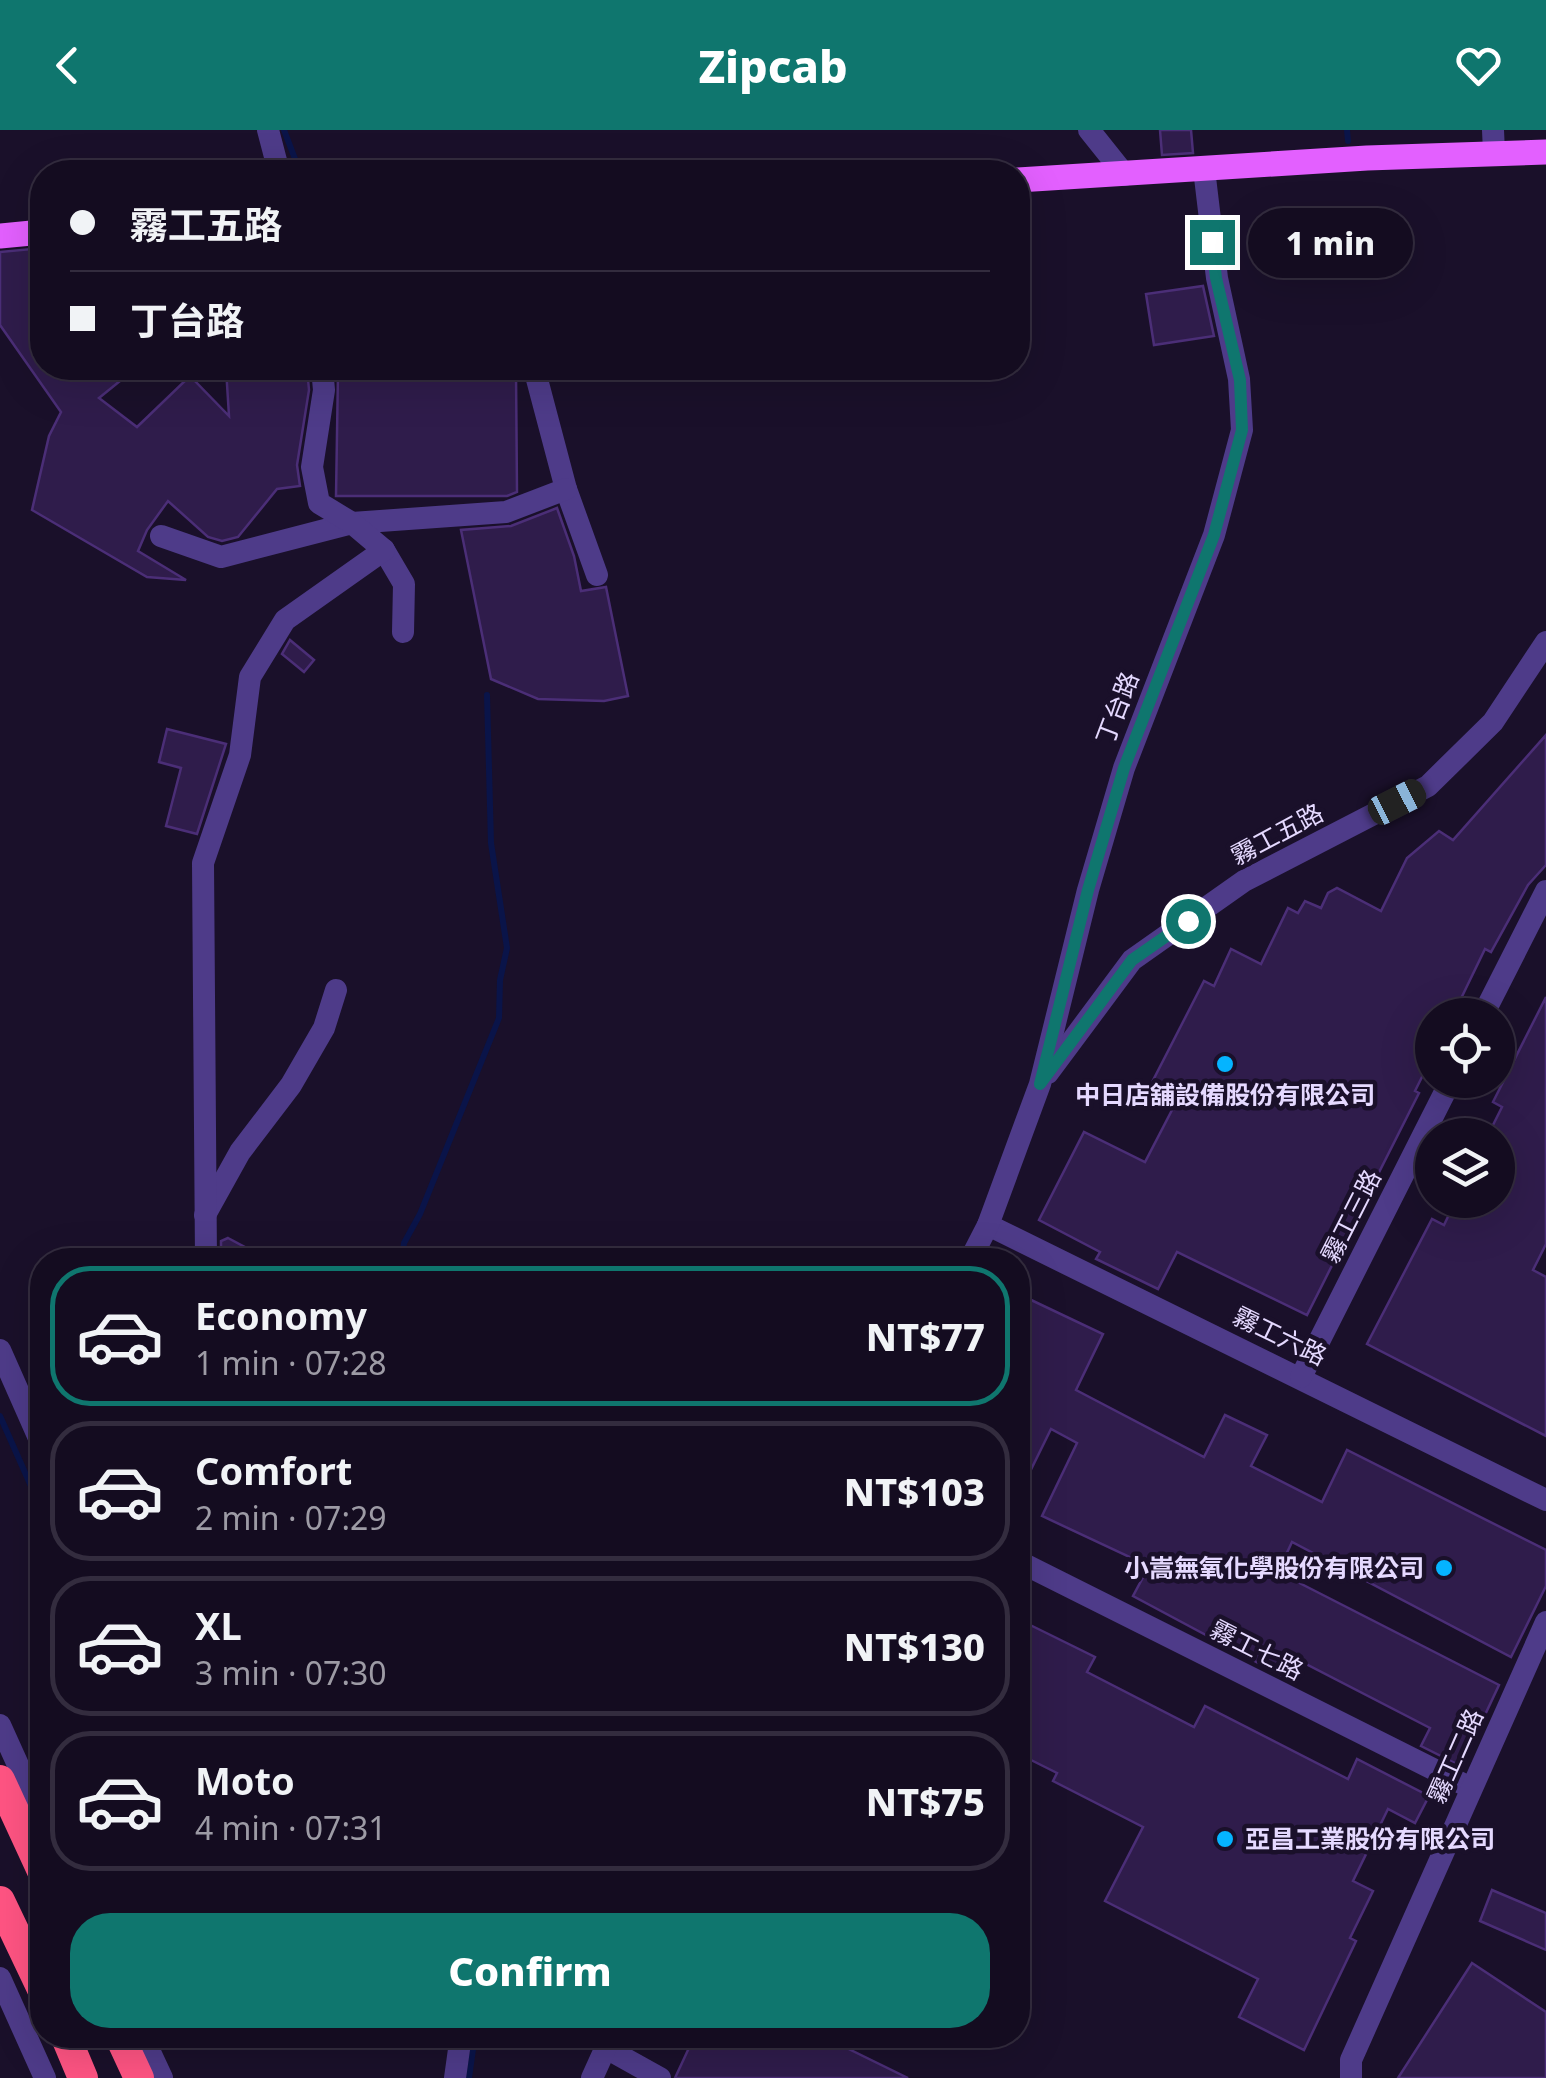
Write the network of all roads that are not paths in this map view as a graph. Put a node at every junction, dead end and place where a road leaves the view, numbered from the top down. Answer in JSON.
{"nodes":[{"id":1,"x":268,"y":130,"type":"edge"},
{"id":2,"x":1090,"y":130,"type":"edge"},
{"id":3,"x":1493,"y":141,"type":"edge"},
{"id":4,"x":1546,"y":152,"type":"edge"},
{"id":5,"x":276,"y":160,"type":"edge"},
{"id":6,"x":1204,"y":168,"type":"junction"},
{"id":7,"x":1124,"y":175,"type":"junction"},
{"id":8,"x":1030,"y":179,"type":"edge"},
{"id":9,"x":30,"y":233,"type":"edge"},
{"id":10,"x":0,"y":236,"type":"edge"},
{"id":11,"x":323,"y":380,"type":"edge"},
{"id":12,"x":537,"y":380,"type":"edge"},
{"id":13,"x":566,"y":489,"type":"junction"},
{"id":14,"x":352,"y":523,"type":"junction"},
{"id":15,"x":161,"y":536,"type":"dead end"},
{"id":16,"x":384,"y":550,"type":"junction"},
{"id":17,"x":597,"y":575,"type":"dead end"},
{"id":18,"x":403,"y":632,"type":"dead end"},
{"id":19,"x":1546,"y":642,"type":"edge"},
{"id":20,"x":1546,"y":890,"type":"edge"},
{"id":21,"x":336,"y":990,"type":"dead end"},
{"id":22,"x":1492,"y":998,"type":"edge"},
{"id":23,"x":1040,"y":1084,"type":"junction"},
{"id":24,"x":1442,"y":1098,"type":"edge"},
{"id":25,"x":204,"y":1218,"type":"junction"},
{"id":26,"x":988,"y":1225,"type":"junction"},
{"id":27,"x":205,"y":1248,"type":"edge"},
{"id":28,"x":976,"y":1248,"type":"edge"},
{"id":29,"x":0,"y":1350,"type":"edge"},
{"id":30,"x":1301,"y":1377,"type":"junction"},
{"id":31,"x":30,"y":1419,"type":"edge"},
{"id":32,"x":1546,"y":1500,"type":"edge"},
{"id":33,"x":1030,"y":1567,"type":"edge"},
{"id":34,"x":1546,"y":1622,"type":"edge"},
{"id":35,"x":0,"y":1725,"type":"edge"},
{"id":36,"x":0,"y":1780,"type":"edge"},
{"id":37,"x":1471,"y":1788,"type":"junction"},
{"id":38,"x":30,"y":1791,"type":"edge"},
{"id":39,"x":30,"y":1846,"type":"edge"},
{"id":40,"x":0,"y":1901,"type":"edge"},
{"id":41,"x":30,"y":1964,"type":"edge"},
{"id":42,"x":0,"y":1978,"type":"edge"},
{"id":43,"x":30,"y":2045,"type":"edge"},
{"id":44,"x":32,"y":2048,"type":"edge"},
{"id":45,"x":70,"y":2048,"type":"edge"},
{"id":46,"x":125,"y":2048,"type":"edge"},
{"id":47,"x":148,"y":2048,"type":"edge"},
{"id":48,"x":459,"y":2048,"type":"edge"},
{"id":49,"x":606,"y":2048,"type":"edge"},
{"id":50,"x":618,"y":2048,"type":"edge"},
{"id":51,"x":45,"y":2078,"type":"edge"},
{"id":52,"x":83,"y":2078,"type":"edge"},
{"id":53,"x":139,"y":2078,"type":"edge"},
{"id":54,"x":162,"y":2078,"type":"edge"},
{"id":55,"x":455,"y":2078,"type":"edge"},
{"id":56,"x":592,"y":2078,"type":"edge"},
{"id":57,"x":660,"y":2078,"type":"edge"},
{"id":58,"x":1351,"y":2078,"type":"edge"}],
"edges":[{"from":1,"to":5,"type":"street"},
{"from":2,"to":7,"type":"street"},
{"from":3,"to":4,"type":"main road"},
{"from":3,"to":6,"type":"main road"},
{"from":6,"to":7,"type":"main road"},
{"from":6,"to":23,"type":"street","name":"丁台路"},
{"from":7,"to":8,"type":"main road"},
{"from":9,"to":10,"type":"main road"},
{"from":11,"to":14,"type":"street"},
{"from":12,"to":13,"type":"street"},
{"from":13,"to":14,"type":"street"},
{"from":13,"to":17,"type":"street"},
{"from":14,"to":15,"type":"street"},
{"from":14,"to":16,"type":"street"},
{"from":16,"to":18,"type":"street"},
{"from":16,"to":25,"type":"street"},
{"from":19,"to":23,"type":"street","name":"霧工五路"},
{"from":20,"to":22,"type":"street"},
{"from":21,"to":25,"type":"street"},
{"from":23,"to":26,"type":"street","name":"丁台路"},
{"from":24,"to":30,"type":"street","name":"霧工三路"},
{"from":25,"to":27,"type":"street"},
{"from":26,"to":28,"type":"street","name":"丁台路"},
{"from":26,"to":30,"type":"street","name":"霧工六路"},
{"from":29,"to":31,"type":"street"},
{"from":30,"to":32,"type":"street","name":"霧工六路"},
{"from":33,"to":37,"type":"street","name":"霧工七路"},
{"from":34,"to":37,"type":"street","name":"霧工二路"},
{"from":35,"to":38,"type":"street"},
{"from":36,"to":39,"type":"highway"},
{"from":37,"to":58,"type":"street","name":"霧工二路"},
{"from":40,"to":41,"type":"highway"},
{"from":42,"to":43,"type":"street"},
{"from":44,"to":51,"type":"street"},
{"from":45,"to":52,"type":"highway"},
{"from":46,"to":53,"type":"highway"},
{"from":47,"to":54,"type":"street"},
{"from":48,"to":55,"type":"street"},
{"from":49,"to":56,"type":"street"},
{"from":50,"to":57,"type":"street"}]}
